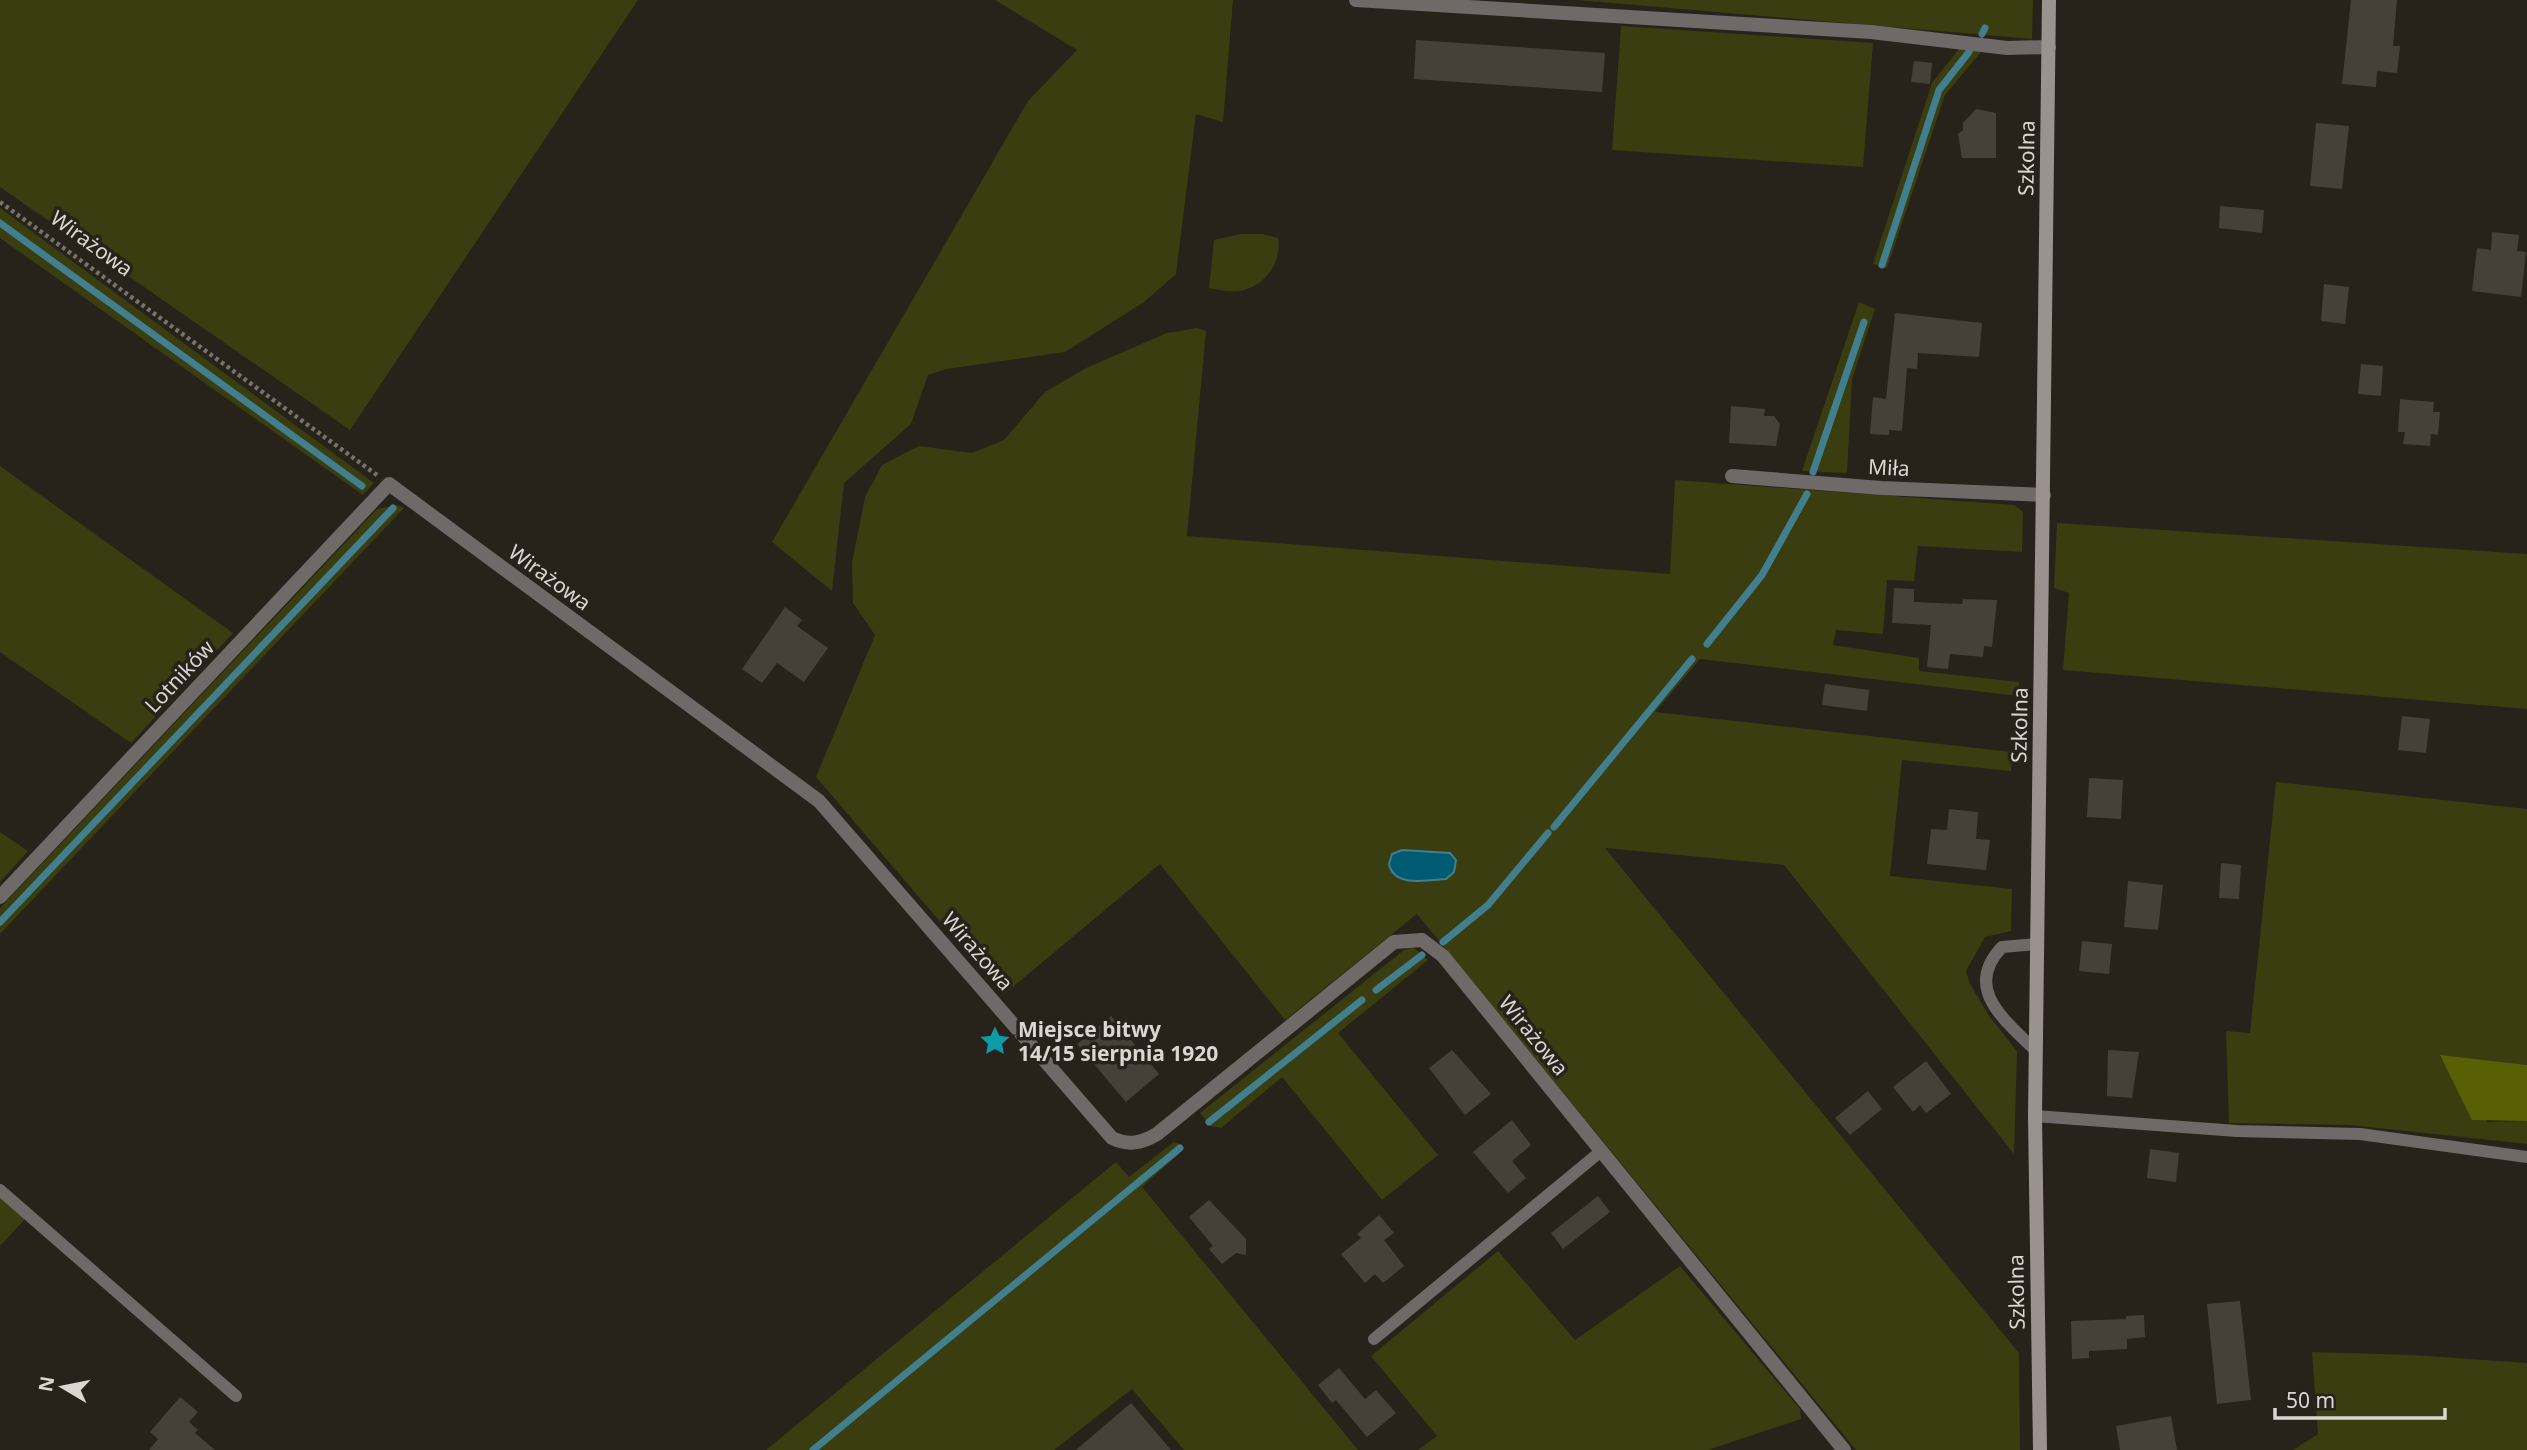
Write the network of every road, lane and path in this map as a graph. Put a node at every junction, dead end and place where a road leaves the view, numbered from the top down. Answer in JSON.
{"nodes":[{"id":1,"x":1356,"y":0,"type":"edge"},
{"id":2,"x":2049,"y":0,"type":"edge"},
{"id":3,"x":2049,"y":47,"type":"junction"},
{"id":4,"x":0,"y":202,"type":"edge"},
{"id":5,"x":1732,"y":476,"type":"dead end"},
{"id":6,"x":389,"y":484,"type":"junction"},
{"id":7,"x":2044,"y":495,"type":"junction"},
{"id":8,"x":0,"y":897,"type":"edge"},
{"id":9,"x":2037,"y":944,"type":"junction"},
{"id":10,"x":2036,"y":1051,"type":"junction"},
{"id":11,"x":2035,"y":1116,"type":"junction"},
{"id":12,"x":1600,"y":1152,"type":"junction"},
{"id":13,"x":2527,"y":1157,"type":"edge"},
{"id":14,"x":0,"y":1190,"type":"edge"},
{"id":15,"x":1374,"y":1339,"type":"dead end"},
{"id":16,"x":236,"y":1396,"type":"dead end"},
{"id":17,"x":1844,"y":1450,"type":"edge"},
{"id":18,"x":2040,"y":1450,"type":"edge"}],
"edges":[{"from":1,"to":3,"type":"street"},
{"from":2,"to":3,"type":"street","name":"Szkolna"},
{"from":3,"to":7,"type":"street","name":"Szkolna"},
{"from":4,"to":6,"type":"path","name":"Wirażowa"},
{"from":5,"to":7,"type":"street","name":"Miła"},
{"from":6,"to":8,"type":"street","name":"Lotników"},
{"from":6,"to":12,"type":"street","name":"Wirażowa"},
{"from":7,"to":9,"type":"street","name":"Szkolna"},
{"from":9,"to":10,"type":"street","name":"Szkolna"},
{"from":9,"to":10,"type":"lane"},
{"from":10,"to":11,"type":"street","name":"Szkolna"},
{"from":11,"to":13,"type":"lane"},
{"from":11,"to":18,"type":"street","name":"Szkolna"},
{"from":12,"to":15,"type":"lane"},
{"from":12,"to":17,"type":"street","name":"Wirażowa"},
{"from":14,"to":16,"type":"lane"}]}
